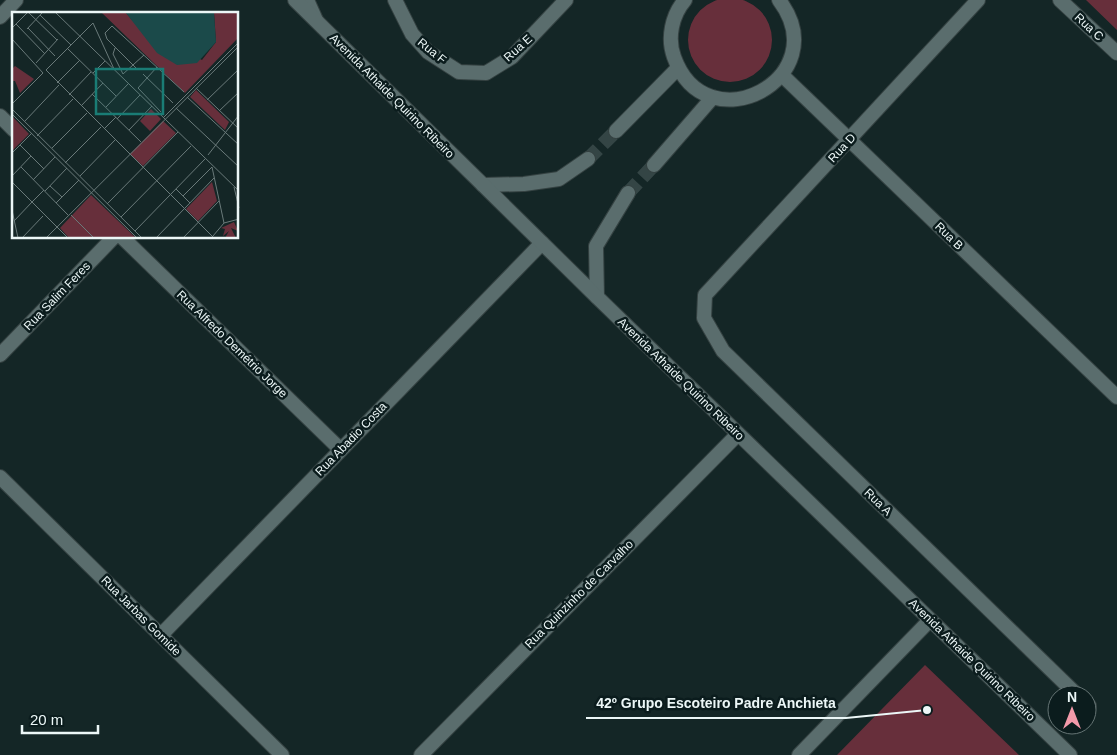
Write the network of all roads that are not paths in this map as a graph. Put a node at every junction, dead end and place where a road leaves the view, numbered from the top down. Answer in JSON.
{"nodes":[{"id":1,"x":16,"y":0,"type":"edge"},
{"id":2,"x":295,"y":0,"type":"edge"},
{"id":3,"x":307,"y":0,"type":"edge"},
{"id":4,"x":395,"y":0,"type":"edge"},
{"id":5,"x":566,"y":0,"type":"edge"},
{"id":6,"x":685,"y":0,"type":"edge"},
{"id":7,"x":779,"y":0,"type":"edge"},
{"id":8,"x":978,"y":0,"type":"edge"},
{"id":9,"x":1060,"y":0,"type":"edge"},
{"id":10,"x":0,"y":17,"type":"edge"},
{"id":11,"x":316,"y":21,"type":"junction"},
{"id":12,"x":1117,"y":53,"type":"edge"},
{"id":13,"x":678,"y":68,"type":"junction"},
{"id":14,"x":460,"y":72,"type":"joint"},
{"id":15,"x":782,"y":75,"type":"junction"},
{"id":16,"x":713,"y":97,"type":"junction"},
{"id":17,"x":0,"y":116,"type":"edge"},
{"id":18,"x":12,"y":128,"type":"edge"},
{"id":19,"x":616,"y":131,"type":"tunnel mouth"},
{"id":20,"x":849,"y":140,"type":"junction"},
{"id":21,"x":588,"y":159,"type":"tunnel mouth"},
{"id":22,"x":654,"y":165,"type":"tunnel mouth"},
{"id":23,"x":483,"y":185,"type":"junction"},
{"id":24,"x":628,"y":193,"type":"tunnel mouth"},
{"id":25,"x":112,"y":239,"type":"edge"},
{"id":26,"x":124,"y":239,"type":"edge"},
{"id":27,"x":542,"y":244,"type":"junction"},
{"id":28,"x":705,"y":295,"type":"joint"},
{"id":29,"x":597,"y":298,"type":"junction"},
{"id":30,"x":0,"y":355,"type":"edge"},
{"id":31,"x":1117,"y":397,"type":"edge"},
{"id":32,"x":738,"y":434,"type":"junction"},
{"id":33,"x":341,"y":450,"type":"junction"},
{"id":34,"x":0,"y":477,"type":"edge"},
{"id":35,"x":930,"y":620,"type":"junction"},
{"id":36,"x":161,"y":635,"type":"junction"},
{"id":37,"x":1068,"y":685,"type":"edge"},
{"id":38,"x":282,"y":755,"type":"edge"},
{"id":39,"x":421,"y":755,"type":"edge"},
{"id":40,"x":799,"y":755,"type":"edge"},
{"id":41,"x":1070,"y":755,"type":"edge"}],
"edges":[{"from":1,"to":10,"type":"street"},
{"from":2,"to":11,"type":"street","name":"Avenida Athaide Quirino Ribeiro"},
{"from":3,"to":11,"type":"street"},
{"from":4,"to":14,"type":"street","name":"Rua F"},
{"from":5,"to":14,"type":"street","name":"Rua E"},
{"from":6,"to":13,"type":"street"},
{"from":7,"to":15,"type":"street"},
{"from":8,"to":20,"type":"street","name":"Rua D"},
{"from":9,"to":12,"type":"street","name":"Rua C"},
{"from":11,"to":23,"type":"street","name":"Avenida Athaide Quirino Ribeiro"},
{"from":13,"to":16,"type":"street"},
{"from":13,"to":19,"type":"street"},
{"from":15,"to":16,"type":"street"},
{"from":15,"to":20,"type":"street","name":"Rua B"},
{"from":16,"to":22,"type":"street"},
{"from":17,"to":18,"type":"street"},
{"from":20,"to":28,"type":"street","name":"Rua D"},
{"from":20,"to":31,"type":"street","name":"Rua B"},
{"from":21,"to":23,"type":"street"},
{"from":23,"to":27,"type":"street","name":"Avenida Athaide Quirino Ribeiro"},
{"from":24,"to":29,"type":"street"},
{"from":25,"to":30,"type":"street","name":"Rua Salim Feres"},
{"from":26,"to":33,"type":"street","name":"Rua Alfredo Demétrio Jorge"},
{"from":27,"to":29,"type":"street","name":"Avenida Athaide Quirino Ribeiro"},
{"from":27,"to":33,"type":"street","name":"Rua Abadio Costa"},
{"from":28,"to":37,"type":"street","name":"Rua A"},
{"from":29,"to":32,"type":"street","name":"Avenida Athaide Quirino Ribeiro"},
{"from":32,"to":35,"type":"street","name":"Avenida Athaide Quirino Ribeiro"},
{"from":32,"to":39,"type":"street","name":"Rua Quinzinho de Carvalho"},
{"from":33,"to":36,"type":"street","name":"Rua Abadio Costa"},
{"from":34,"to":36,"type":"street","name":"Rua Jarbas Gomide"},
{"from":35,"to":40,"type":"street"},
{"from":35,"to":41,"type":"street","name":"Avenida Athaide Quirino Ribeiro"},
{"from":36,"to":38,"type":"street","name":"Rua Jarbas Gomide"}]}
